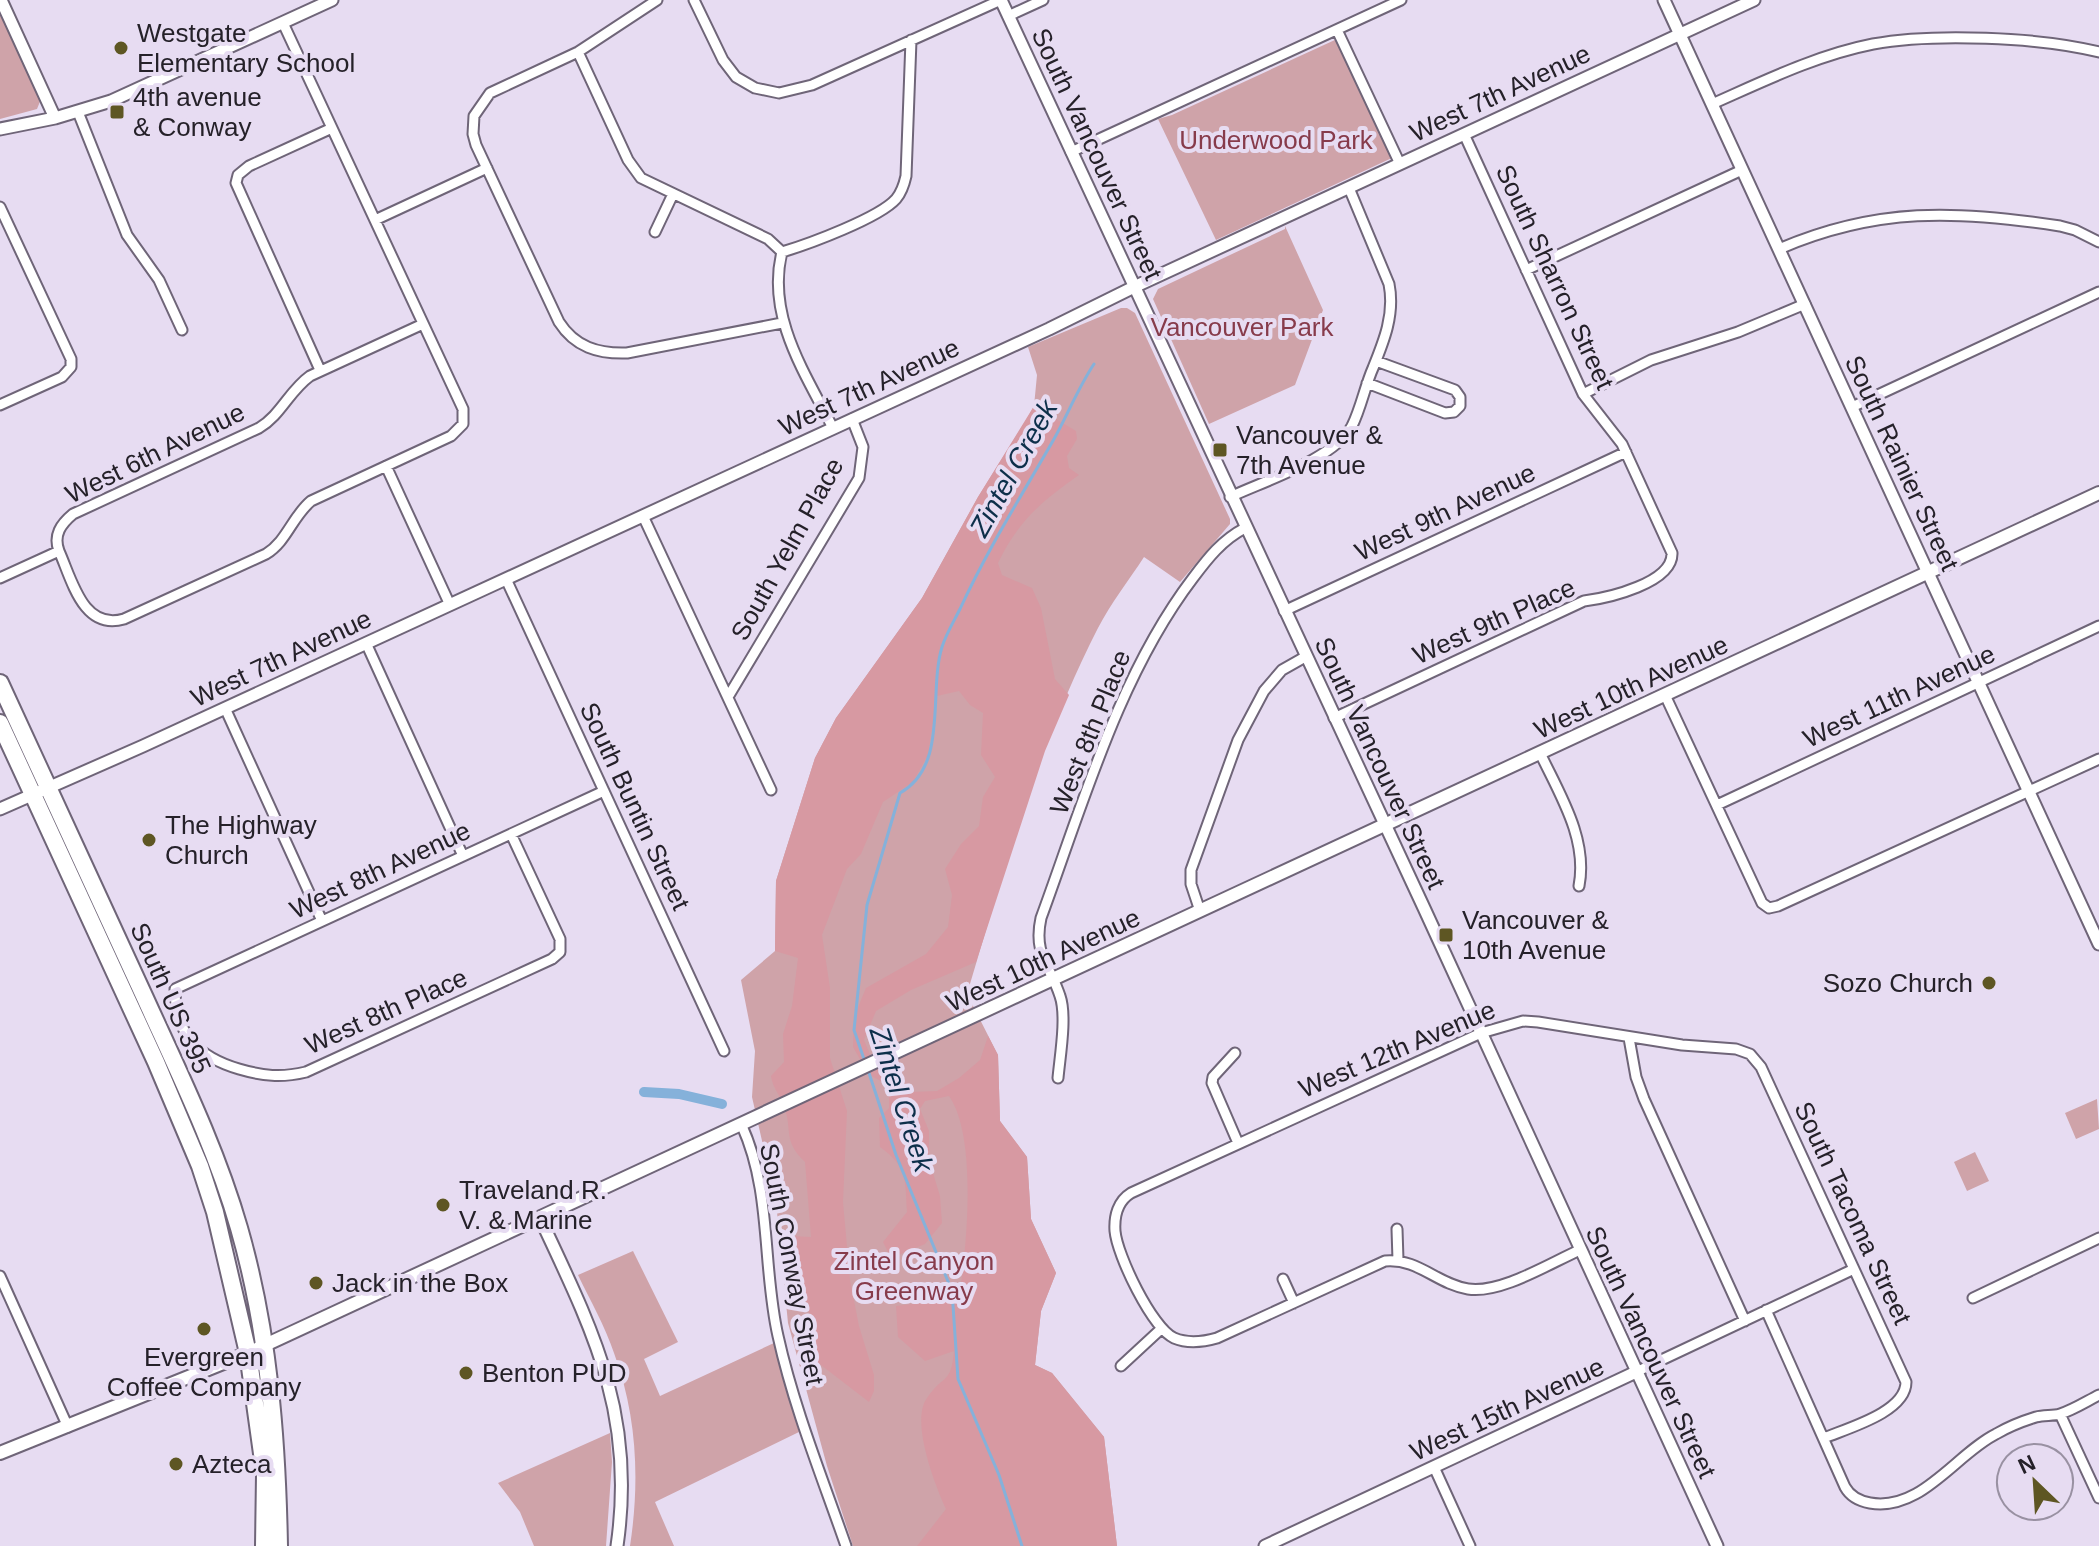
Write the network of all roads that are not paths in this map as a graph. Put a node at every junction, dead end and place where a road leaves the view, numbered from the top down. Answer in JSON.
{"nodes":[{"id":1,"x":1,"y":0,"type":"edge"},
{"id":2,"x":332,"y":0,"type":"edge"},
{"id":3,"x":657,"y":0,"type":"edge"},
{"id":4,"x":694,"y":0,"type":"edge"},
{"id":5,"x":1001,"y":0,"type":"edge"},
{"id":6,"x":1043,"y":0,"type":"edge"},
{"id":7,"x":1401,"y":0,"type":"edge"},
{"id":8,"x":1664,"y":0,"type":"edge"},
{"id":9,"x":1754,"y":0,"type":"edge"},
{"id":10,"x":1008,"y":16,"type":"junction"},
{"id":11,"x":283,"y":23,"type":"junction"},
{"id":12,"x":1337,"y":30,"type":"junction"},
{"id":13,"x":1680,"y":34,"type":"junction"},
{"id":14,"x":911,"y":40,"type":"junction"},
{"id":15,"x":578,"y":52,"type":"junction"},
{"id":16,"x":2099,"y":52,"type":"edge"},
{"id":17,"x":1712,"y":104,"type":"junction"},
{"id":18,"x":78,"y":112,"type":"junction"},
{"id":19,"x":55,"y":118,"type":"junction"},
{"id":20,"x":332,"y":128,"type":"junction"},
{"id":21,"x":0,"y":129,"type":"edge"},
{"id":22,"x":1464,"y":134,"type":"junction"},
{"id":23,"x":1071,"y":152,"type":"junction"},
{"id":24,"x":1400,"y":164,"type":"junction"},
{"id":25,"x":487,"y":168,"type":"junction"},
{"id":26,"x":1742,"y":170,"type":"junction"},
{"id":27,"x":1349,"y":188,"type":"junction"},
{"id":28,"x":673,"y":194,"type":"junction"},
{"id":29,"x":0,"y":207,"type":"edge"},
{"id":30,"x":375,"y":220,"type":"junction"},
{"id":31,"x":655,"y":232,"type":"dead end"},
{"id":32,"x":2099,"y":242,"type":"edge"},
{"id":33,"x":1779,"y":249,"type":"junction"},
{"id":34,"x":782,"y":252,"type":"junction"},
{"id":35,"x":1526,"y":270,"type":"junction"},
{"id":36,"x":1134,"y":287,"type":"junction"},
{"id":37,"x":2099,"y":292,"type":"edge"},
{"id":38,"x":1805,"y":304,"type":"junction"},
{"id":39,"x":782,"y":323,"type":"junction"},
{"id":40,"x":423,"y":324,"type":"junction"},
{"id":41,"x":182,"y":330,"type":"dead end"},
{"id":42,"x":1376,"y":361,"type":"junction"},
{"id":43,"x":320,"y":370,"type":"junction"},
{"id":44,"x":1367,"y":383,"type":"junction"},
{"id":45,"x":1583,"y":394,"type":"junction"},
{"id":46,"x":0,"y":405,"type":"edge"},
{"id":47,"x":1852,"y":407,"type":"junction"},
{"id":48,"x":852,"y":419,"type":"junction"},
{"id":49,"x":833,"y":428,"type":"junction"},
{"id":50,"x":1626,"y":452,"type":"junction"},
{"id":51,"x":386,"y":466,"type":"junction"},
{"id":52,"x":2099,"y":493,"type":"edge"},
{"id":53,"x":1230,"y":497,"type":"junction"},
{"id":54,"x":643,"y":516,"type":"junction"},
{"id":55,"x":1245,"y":528,"type":"junction"},
{"id":56,"x":59,"y":551,"type":"junction"},
{"id":57,"x":1671,"y":565,"type":"joint"},
{"id":58,"x":1928,"y":573,"type":"junction"},
{"id":59,"x":0,"y":578,"type":"edge"},
{"id":60,"x":506,"y":579,"type":"junction"},
{"id":61,"x":450,"y":605,"type":"junction"},
{"id":62,"x":1284,"y":611,"type":"junction"},
{"id":63,"x":2099,"y":626,"type":"edge"},
{"id":64,"x":366,"y":643,"type":"junction"},
{"id":65,"x":1305,"y":657,"type":"junction"},
{"id":66,"x":0,"y":683,"type":"edge"},
{"id":67,"x":1979,"y":683,"type":"junction"},
{"id":68,"x":1665,"y":695,"type":"junction"},
{"id":69,"x":728,"y":697,"type":"junction"},
{"id":70,"x":225,"y":708,"type":"junction"},
{"id":71,"x":1334,"y":718,"type":"junction"},
{"id":72,"x":0,"y":723,"type":"edge"},
{"id":73,"x":1540,"y":753,"type":"junction"},
{"id":74,"x":2099,"y":759,"type":"edge"},
{"id":75,"x":771,"y":790,"type":"dead end"},
{"id":76,"x":41,"y":791,"type":"junction"},
{"id":77,"x":604,"y":791,"type":"junction"},
{"id":78,"x":2029,"y":791,"type":"junction"},
{"id":79,"x":1717,"y":805,"type":"junction"},
{"id":80,"x":0,"y":809,"type":"edge"},
{"id":81,"x":1385,"y":825,"type":"junction"},
{"id":82,"x":511,"y":834,"type":"junction"},
{"id":83,"x":463,"y":856,"type":"junction"},
{"id":84,"x":1579,"y":886,"type":"dead end"},
{"id":85,"x":1200,"y":911,"type":"junction"},
{"id":86,"x":322,"y":921,"type":"junction"},
{"id":87,"x":2099,"y":944,"type":"edge"},
{"id":88,"x":1052,"y":980,"type":"junction"},
{"id":89,"x":175,"y":989,"type":"joint"},
{"id":90,"x":1481,"y":1033,"type":"junction"},
{"id":91,"x":1629,"y":1038,"type":"junction"},
{"id":92,"x":724,"y":1051,"type":"dead end"},
{"id":93,"x":1235,"y":1053,"type":"dead end"},
{"id":94,"x":1750,"y":1054,"type":"joint"},
{"id":95,"x":1058,"y":1078,"type":"dead end"},
{"id":96,"x":742,"y":1126,"type":"junction"},
{"id":97,"x":1238,"y":1143,"type":"junction"},
{"id":98,"x":540,"y":1218,"type":"junction"},
{"id":99,"x":1397,"y":1229,"type":"dead end"},
{"id":100,"x":2099,"y":1238,"type":"edge"},
{"id":101,"x":1580,"y":1250,"type":"junction"},
{"id":102,"x":1398,"y":1260,"type":"junction"},
{"id":103,"x":1854,"y":1269,"type":"junction"},
{"id":104,"x":0,"y":1276,"type":"edge"},
{"id":105,"x":1283,"y":1279,"type":"dead end"},
{"id":106,"x":1973,"y":1298,"type":"dead end"},
{"id":107,"x":1294,"y":1303,"type":"junction"},
{"id":108,"x":1766,"y":1310,"type":"junction"},
{"id":109,"x":1745,"y":1321,"type":"junction"},
{"id":110,"x":1161,"y":1329,"type":"junction"},
{"id":111,"x":265,"y":1345,"type":"junction"},
{"id":112,"x":248,"y":1353,"type":"junction"},
{"id":113,"x":1121,"y":1366,"type":"dead end"},
{"id":114,"x":1636,"y":1372,"type":"junction"},
{"id":115,"x":2099,"y":1395,"type":"edge"},
{"id":116,"x":2060,"y":1414,"type":"junction"},
{"id":117,"x":68,"y":1427,"type":"junction"},
{"id":118,"x":1824,"y":1438,"type":"junction"},
{"id":119,"x":0,"y":1453,"type":"edge"},
{"id":120,"x":1434,"y":1467,"type":"junction"},
{"id":121,"x":2099,"y":1498,"type":"edge"},
{"id":122,"x":264,"y":1546,"type":"edge"},
{"id":123,"x":279,"y":1546,"type":"edge"},
{"id":124,"x":617,"y":1546,"type":"edge"},
{"id":125,"x":846,"y":1546,"type":"edge"},
{"id":126,"x":1265,"y":1546,"type":"edge"},
{"id":127,"x":1470,"y":1546,"type":"edge"},
{"id":128,"x":1717,"y":1546,"type":"edge"}],
"edges":[{"from":1,"to":19,"type":"street"},
{"from":2,"to":11,"type":"street"},
{"from":3,"to":15,"type":"street"},
{"from":4,"to":14,"type":"street"},
{"from":5,"to":10,"type":"street","name":"South Vancouver Street"},
{"from":5,"to":14,"type":"street"},
{"from":6,"to":10,"type":"street"},
{"from":7,"to":12,"type":"street"},
{"from":8,"to":13,"type":"street","name":"South Rainier Street"},
{"from":9,"to":13,"type":"street","name":"West 7th Avenue"},
{"from":10,"to":23,"type":"street","name":"South Vancouver Street"},
{"from":11,"to":18,"type":"street"},
{"from":11,"to":20,"type":"street"},
{"from":12,"to":23,"type":"street"},
{"from":12,"to":24,"type":"street"},
{"from":13,"to":17,"type":"street","name":"South Rainier Street"},
{"from":13,"to":22,"type":"street","name":"West 7th Avenue"},
{"from":14,"to":34,"type":"street"},
{"from":15,"to":25,"type":"street"},
{"from":15,"to":28,"type":"street"},
{"from":16,"to":17,"type":"street"},
{"from":17,"to":26,"type":"street","name":"South Rainier Street"},
{"from":18,"to":19,"type":"street"},
{"from":18,"to":41,"type":"street"},
{"from":19,"to":21,"type":"street"},
{"from":20,"to":30,"type":"street"},
{"from":20,"to":43,"type":"street"},
{"from":22,"to":24,"type":"street","name":"West 7th Avenue"},
{"from":22,"to":35,"type":"street","name":"South Sharron Street"},
{"from":23,"to":36,"type":"street","name":"South Vancouver Street"},
{"from":24,"to":27,"type":"street","name":"West 7th Avenue"},
{"from":25,"to":30,"type":"street"},
{"from":25,"to":39,"type":"street"},
{"from":26,"to":33,"type":"street","name":"South Rainier Street"},
{"from":26,"to":35,"type":"street"},
{"from":27,"to":36,"type":"street","name":"West 7th Avenue"},
{"from":27,"to":42,"type":"street"},
{"from":28,"to":31,"type":"street"},
{"from":28,"to":34,"type":"street"},
{"from":29,"to":46,"type":"street"},
{"from":30,"to":40,"type":"street"},
{"from":32,"to":33,"type":"street"},
{"from":33,"to":38,"type":"street","name":"South Rainier Street"},
{"from":34,"to":39,"type":"street"},
{"from":35,"to":45,"type":"street","name":"South Sharron Street"},
{"from":36,"to":48,"type":"street","name":"West 7th Avenue"},
{"from":36,"to":53,"type":"street","name":"South Vancouver Street"},
{"from":37,"to":47,"type":"street"},
{"from":38,"to":45,"type":"street"},
{"from":38,"to":47,"type":"street","name":"South Rainier Street"},
{"from":39,"to":49,"type":"street"},
{"from":40,"to":43,"type":"street","name":"West 6th Avenue"},
{"from":40,"to":51,"type":"street"},
{"from":42,"to":44,"type":"street"},
{"from":42,"to":44,"type":"street"},
{"from":43,"to":56,"type":"street","name":"West 6th Avenue"},
{"from":44,"to":53,"type":"street"},
{"from":45,"to":50,"type":"street","name":"South Sharron Street"},
{"from":47,"to":58,"type":"street","name":"South Rainier Street"},
{"from":48,"to":49,"type":"street","name":"West 7th Avenue"},
{"from":48,"to":69,"type":"street","name":"South Yelm Place"},
{"from":49,"to":54,"type":"street","name":"West 7th Avenue"},
{"from":50,"to":57,"type":"street","name":"South Sharron Street"},
{"from":50,"to":62,"type":"street","name":"West 9th Avenue"},
{"from":51,"to":56,"type":"street"},
{"from":51,"to":61,"type":"street"},
{"from":52,"to":58,"type":"main road","name":"West 10th Avenue"},
{"from":53,"to":55,"type":"street","name":"South Vancouver Street"},
{"from":54,"to":60,"type":"street","name":"West 7th Avenue"},
{"from":54,"to":69,"type":"street"},
{"from":55,"to":62,"type":"street","name":"South Vancouver Street"},
{"from":55,"to":88,"type":"street","name":"West 8th Place"},
{"from":56,"to":59,"type":"street"},
{"from":57,"to":71,"type":"street","name":"West 9th Place"},
{"from":58,"to":67,"type":"street","name":"South Rainier Street"},
{"from":58,"to":68,"type":"main road","name":"West 10th Avenue"},
{"from":60,"to":61,"type":"street","name":"West 7th Avenue"},
{"from":60,"to":77,"type":"street","name":"South Buntin Street"},
{"from":61,"to":64,"type":"street","name":"West 7th Avenue"},
{"from":62,"to":65,"type":"street","name":"South Vancouver Street"},
{"from":63,"to":67,"type":"street","name":"West 11th Avenue"},
{"from":64,"to":70,"type":"street","name":"West 7th Avenue"},
{"from":64,"to":83,"type":"street"},
{"from":65,"to":71,"type":"street","name":"South Vancouver Street"},
{"from":65,"to":85,"type":"street"},
{"from":66,"to":76,"type":"highway","name":"South US 395"},
{"from":67,"to":78,"type":"street","name":"South Rainier Street"},
{"from":67,"to":79,"type":"street","name":"West 11th Avenue"},
{"from":68,"to":73,"type":"main road","name":"West 10th Avenue"},
{"from":68,"to":79,"type":"street"},
{"from":69,"to":75,"type":"street"},
{"from":70,"to":76,"type":"street","name":"West 7th Avenue"},
{"from":70,"to":86,"type":"street"},
{"from":71,"to":81,"type":"street","name":"South Vancouver Street"},
{"from":72,"to":76,"type":"highway","name":"South US 395"},
{"from":73,"to":81,"type":"main road","name":"West 10th Avenue"},
{"from":73,"to":84,"type":"street"},
{"from":74,"to":78,"type":"street"},
{"from":76,"to":80,"type":"street","name":"West 7th Avenue"},
{"from":76,"to":111,"type":"highway","name":"South US 395"},
{"from":76,"to":112,"type":"highway","name":"South US 395"},
{"from":77,"to":82,"type":"street","name":"West 8th Avenue"},
{"from":77,"to":92,"type":"street","name":"South Buntin Street"},
{"from":78,"to":79,"type":"street"},
{"from":78,"to":87,"type":"street","name":"South Rainier Street"},
{"from":81,"to":85,"type":"main road","name":"West 10th Avenue"},
{"from":81,"to":90,"type":"street","name":"South Vancouver Street"},
{"from":82,"to":83,"type":"street","name":"West 8th Avenue"},
{"from":82,"to":89,"type":"street","name":"West 8th Place"},
{"from":83,"to":86,"type":"street","name":"West 8th Avenue"},
{"from":85,"to":88,"type":"main road","name":"West 10th Avenue"},
{"from":86,"to":89,"type":"street","name":"West 8th Avenue"},
{"from":88,"to":95,"type":"street","name":"West 8th Place"},
{"from":88,"to":96,"type":"main road","name":"West 10th Avenue"},
{"from":90,"to":91,"type":"street","name":"West 12th Avenue"},
{"from":90,"to":97,"type":"street","name":"West 12th Avenue"},
{"from":90,"to":101,"type":"street","name":"South Vancouver Street"},
{"from":91,"to":94,"type":"street","name":"West 12th Avenue"},
{"from":91,"to":109,"type":"street"},
{"from":93,"to":97,"type":"street"},
{"from":94,"to":103,"type":"street","name":"South Tacoma Street"},
{"from":96,"to":98,"type":"main road","name":"West 10th Avenue"},
{"from":96,"to":125,"type":"street","name":"South Conway Street"},
{"from":97,"to":110,"type":"street","name":"West 12th Avenue"},
{"from":98,"to":111,"type":"main road","name":"West 10th Avenue"},
{"from":98,"to":124,"type":"street"},
{"from":99,"to":102,"type":"street"},
{"from":100,"to":106,"type":"street"},
{"from":101,"to":102,"type":"street"},
{"from":101,"to":114,"type":"street","name":"South Vancouver Street"},
{"from":102,"to":107,"type":"street"},
{"from":103,"to":108,"type":"street","name":"West 15th Avenue"},
{"from":103,"to":118,"type":"street","name":"South Tacoma Street"},
{"from":104,"to":117,"type":"street"},
{"from":105,"to":107,"type":"street"},
{"from":107,"to":110,"type":"street"},
{"from":108,"to":109,"type":"street","name":"West 15th Avenue"},
{"from":108,"to":118,"type":"street"},
{"from":109,"to":114,"type":"street","name":"West 15th Avenue"},
{"from":110,"to":113,"type":"street"},
{"from":111,"to":112,"type":"main road","name":"West 10th Avenue"},
{"from":111,"to":123,"type":"highway","name":"South US 395"},
{"from":112,"to":117,"type":"main road","name":"West 10th Avenue"},
{"from":112,"to":122,"type":"highway","name":"South US 395"},
{"from":114,"to":120,"type":"street","name":"West 15th Avenue"},
{"from":114,"to":128,"type":"street","name":"South Vancouver Street"},
{"from":115,"to":116,"type":"street"},
{"from":116,"to":118,"type":"street"},
{"from":116,"to":121,"type":"street"},
{"from":117,"to":119,"type":"main road","name":"West 10th Avenue"},
{"from":120,"to":126,"type":"street","name":"West 15th Avenue"},
{"from":120,"to":127,"type":"street"}]}
